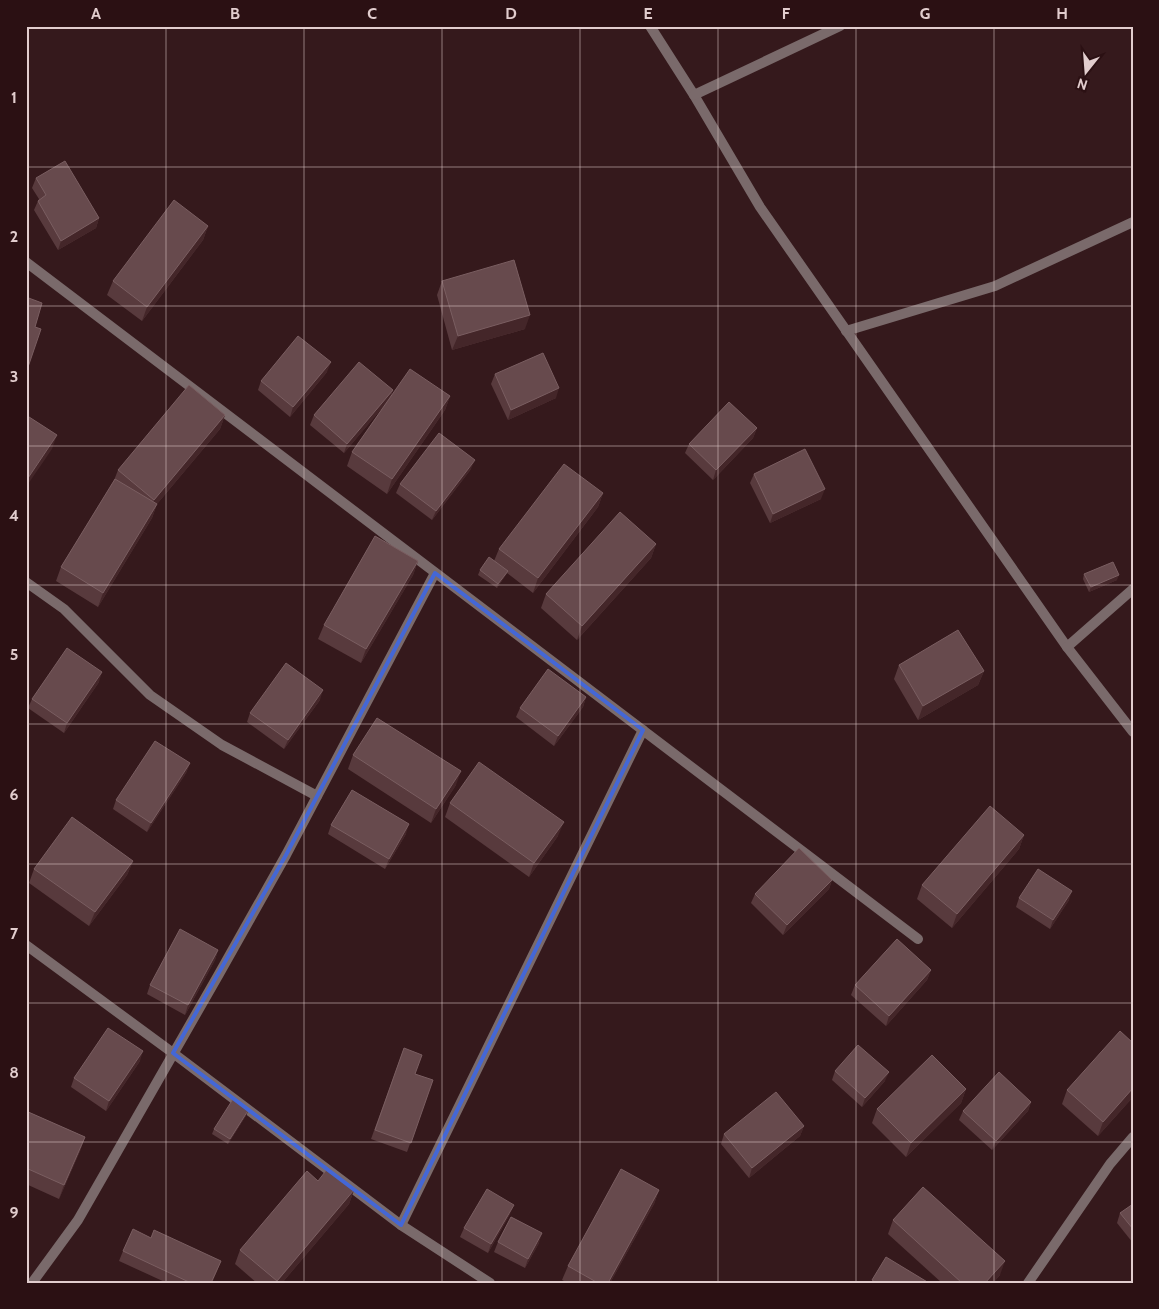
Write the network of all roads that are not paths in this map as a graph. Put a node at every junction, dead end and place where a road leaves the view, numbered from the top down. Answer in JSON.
{"nodes":[{"id":1,"x":650,"y":26,"type":"edge"},
{"id":2,"x":840,"y":26,"type":"edge"},
{"id":3,"x":694,"y":95,"type":"junction"},
{"id":4,"x":1133,"y":222,"type":"edge"},
{"id":5,"x":26,"y":262,"type":"edge"},
{"id":6,"x":846,"y":331,"type":"junction"},
{"id":7,"x":435,"y":573,"type":"junction"},
{"id":8,"x":26,"y":582,"type":"edge"},
{"id":9,"x":1133,"y":589,"type":"edge"},
{"id":10,"x":1067,"y":647,"type":"junction"},
{"id":11,"x":643,"y":730,"type":"junction"},
{"id":12,"x":1133,"y":732,"type":"edge"},
{"id":13,"x":317,"y":796,"type":"junction"},
{"id":14,"x":918,"y":940,"type":"dead end"},
{"id":15,"x":26,"y":945,"type":"edge"},
{"id":16,"x":173,"y":1053,"type":"junction"},
{"id":17,"x":1133,"y":1137,"type":"edge"},
{"id":18,"x":401,"y":1225,"type":"junction"},
{"id":19,"x":32,"y":1283,"type":"edge"},
{"id":20,"x":490,"y":1283,"type":"edge"},
{"id":21,"x":1028,"y":1283,"type":"edge"}],
"edges":[{"from":1,"to":3,"type":"street"},
{"from":2,"to":3,"type":"street"},
{"from":3,"to":6,"type":"street"},
{"from":4,"to":6,"type":"street"},
{"from":5,"to":7,"type":"street"},
{"from":6,"to":10,"type":"street"},
{"from":7,"to":11,"type":"street"},
{"from":7,"to":13,"type":"street"},
{"from":8,"to":13,"type":"street"},
{"from":9,"to":10,"type":"street"},
{"from":10,"to":12,"type":"street"},
{"from":11,"to":14,"type":"street"},
{"from":11,"to":18,"type":"street"},
{"from":13,"to":16,"type":"street"},
{"from":15,"to":16,"type":"street"},
{"from":16,"to":18,"type":"street"},
{"from":16,"to":19,"type":"street"},
{"from":17,"to":21,"type":"street"},
{"from":18,"to":20,"type":"street"}]}
